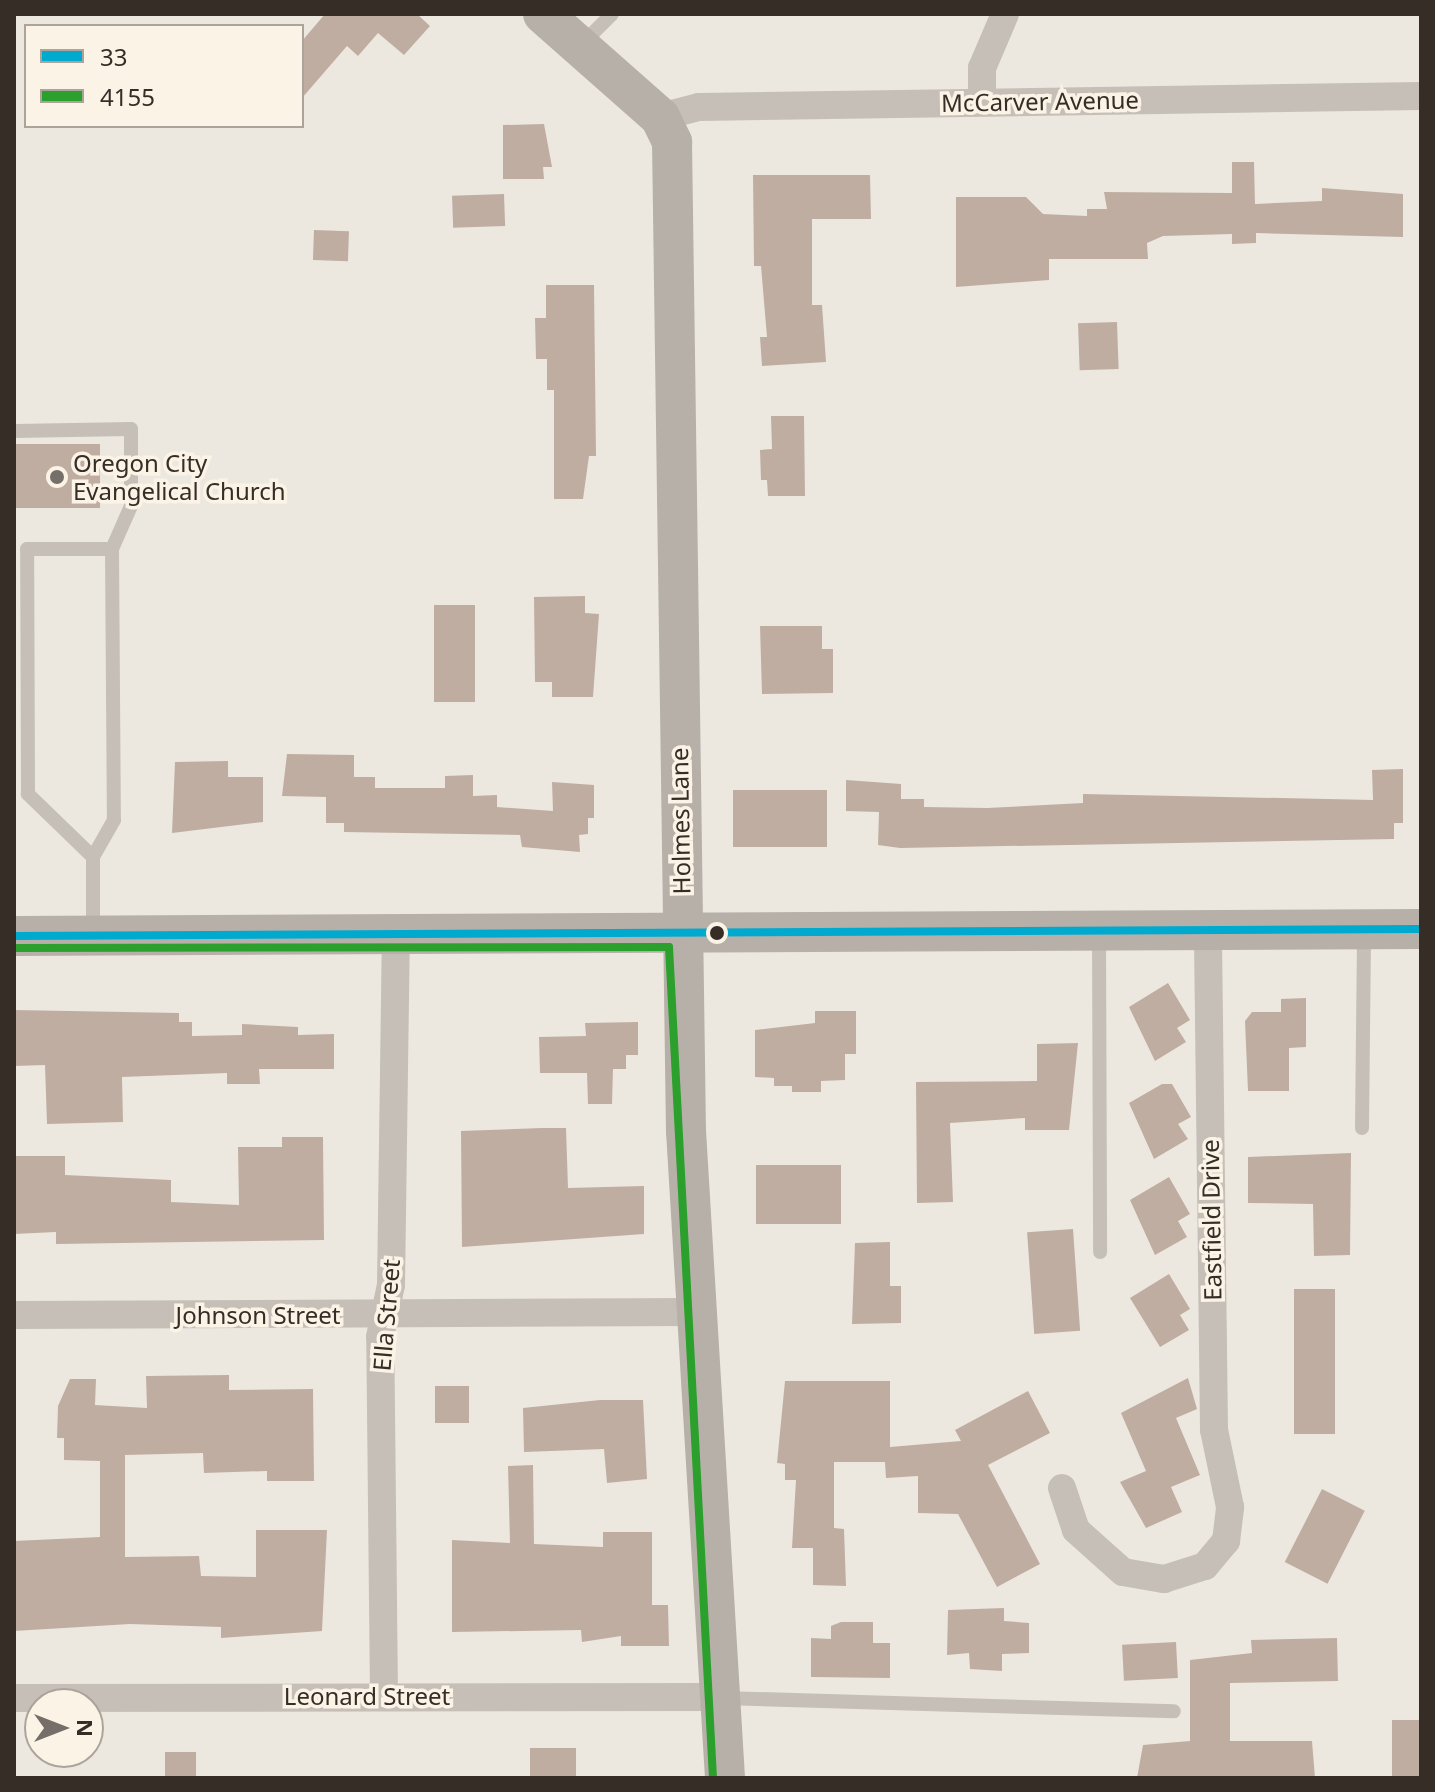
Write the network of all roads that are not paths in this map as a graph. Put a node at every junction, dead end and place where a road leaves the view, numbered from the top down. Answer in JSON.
{"nodes":[{"id":1,"x":543,"y":14,"type":"edge"},
{"id":2,"x":612,"y":14,"type":"edge"},
{"id":3,"x":1005,"y":14,"type":"edge"},
{"id":4,"x":580,"y":46,"type":"junction"},
{"id":5,"x":1421,"y":96,"type":"edge"},
{"id":6,"x":982,"y":102,"type":"junction"},
{"id":7,"x":660,"y":117,"type":"junction"},
{"id":8,"x":14,"y":431,"type":"edge"},
{"id":9,"x":112,"y":549,"type":"junction"},
{"id":10,"x":93,"y":857,"type":"junction"},
{"id":11,"x":1421,"y":929,"type":"edge"},
{"id":12,"x":1365,"y":930,"type":"junction"},
{"id":13,"x":1208,"y":931,"type":"junction"},
{"id":14,"x":1099,"y":932,"type":"junction"},
{"id":15,"x":396,"y":935,"type":"junction"},
{"id":16,"x":681,"y":935,"type":"junction"},
{"id":17,"x":14,"y":936,"type":"edge"},
{"id":18,"x":93,"y":936,"type":"junction"},
{"id":19,"x":1362,"y":1128,"type":"dead end"},
{"id":20,"x":1100,"y":1252,"type":"dead end"},
{"id":21,"x":695,"y":1312,"type":"junction"},
{"id":22,"x":14,"y":1315,"type":"edge"},
{"id":23,"x":384,"y":1315,"type":"junction"},
{"id":24,"x":1062,"y":1488,"type":"dead end"},
{"id":25,"x":384,"y":1696,"type":"junction"},
{"id":26,"x":719,"y":1697,"type":"junction"},
{"id":27,"x":14,"y":1698,"type":"edge"},
{"id":28,"x":1174,"y":1711,"type":"dead end"},
{"id":29,"x":725,"y":1778,"type":"edge"}],
"edges":[{"from":1,"to":4,"type":"street"},
{"from":2,"to":4,"type":"lane"},
{"from":3,"to":6,"type":"street"},
{"from":4,"to":7,"type":"street"},
{"from":5,"to":6,"type":"street","name":"McCarver Avenue"},
{"from":6,"to":7,"type":"street","name":"McCarver Avenue"},
{"from":7,"to":16,"type":"street","name":"Holmes Lane"},
{"from":8,"to":9,"type":"lane"},
{"from":9,"to":10,"type":"lane"},
{"from":9,"to":10,"type":"lane"},
{"from":10,"to":18,"type":"lane"},
{"from":11,"to":12,"type":"street"},
{"from":12,"to":13,"type":"street"},
{"from":12,"to":19,"type":"lane"},
{"from":13,"to":14,"type":"street"},
{"from":13,"to":24,"type":"street","name":"Eastfield Drive"},
{"from":14,"to":16,"type":"street"},
{"from":14,"to":20,"type":"lane"},
{"from":15,"to":16,"type":"street"},
{"from":15,"to":18,"type":"street"},
{"from":15,"to":23,"type":"street","name":"Ella Street"},
{"from":16,"to":21,"type":"street","name":"Holmes Lane"},
{"from":17,"to":18,"type":"street"},
{"from":21,"to":23,"type":"street","name":"Johnson Street"},
{"from":21,"to":26,"type":"street","name":"Holmes Lane"},
{"from":22,"to":23,"type":"street","name":"Johnson Street"},
{"from":23,"to":25,"type":"street","name":"Ella Street"},
{"from":25,"to":26,"type":"street","name":"Leonard Street"},
{"from":25,"to":27,"type":"street","name":"Leonard Street"},
{"from":26,"to":28,"type":"lane"},
{"from":26,"to":29,"type":"street","name":"Holmes Lane"}]}
